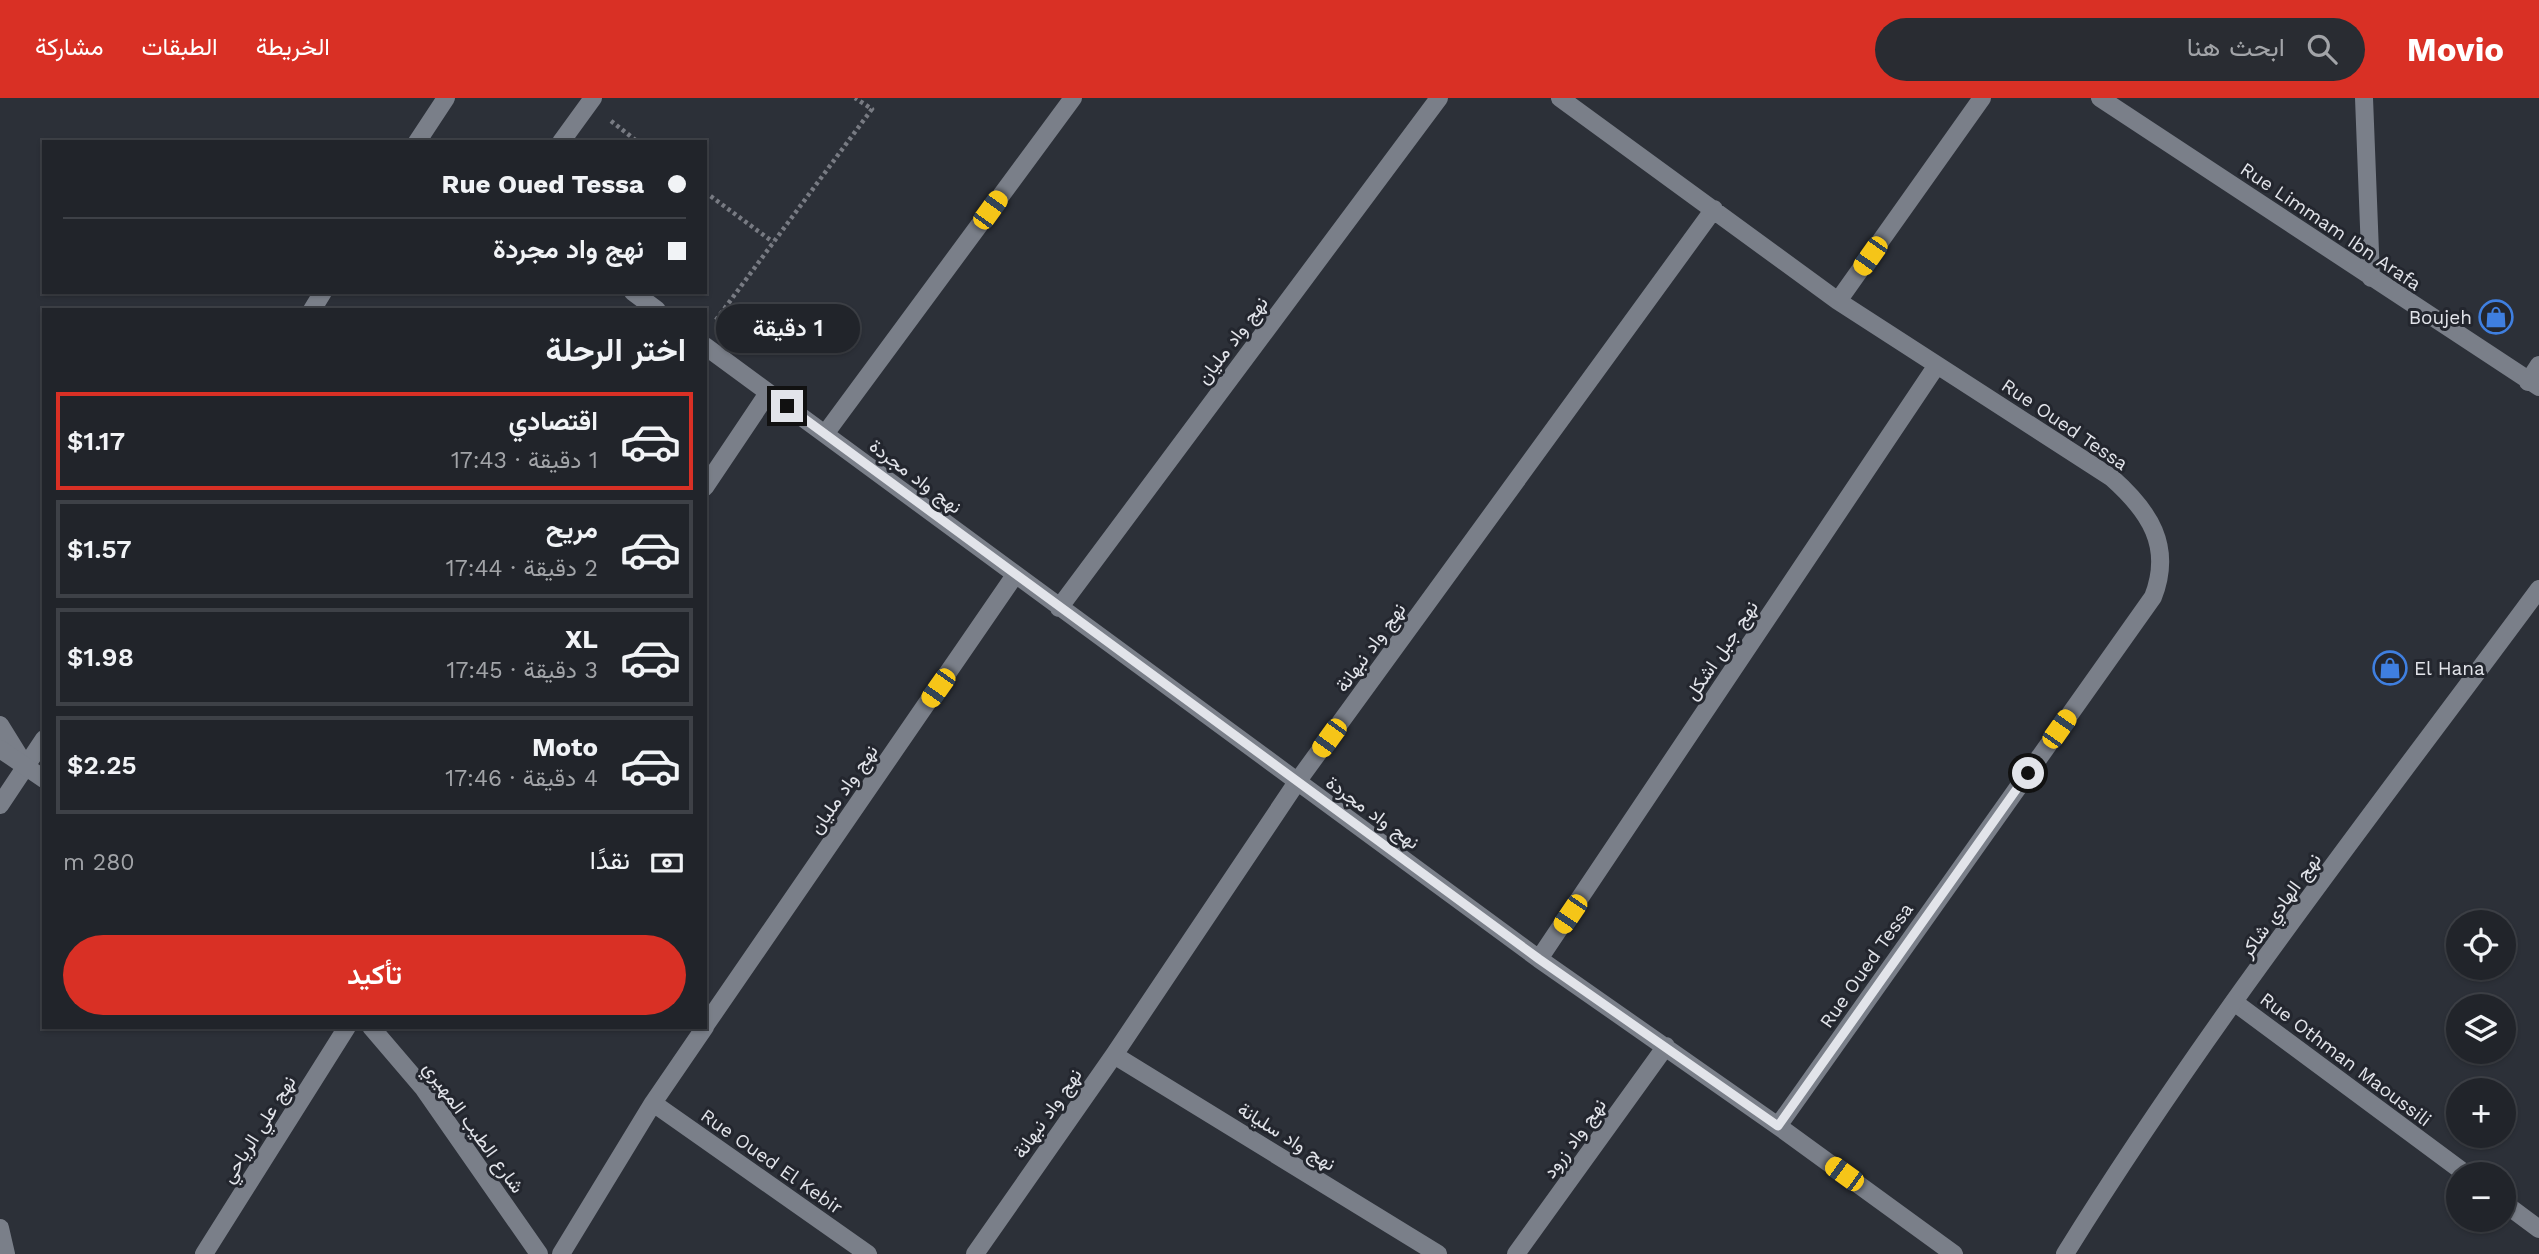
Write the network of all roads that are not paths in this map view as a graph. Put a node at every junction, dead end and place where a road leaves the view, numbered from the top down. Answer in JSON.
{"nodes":[{"id":1,"x":446,"y":98,"type":"edge"},
{"id":2,"x":593,"y":98,"type":"edge"},
{"id":3,"x":1073,"y":98,"type":"edge"},
{"id":4,"x":1439,"y":98,"type":"edge"},
{"id":5,"x":1560,"y":98,"type":"edge"},
{"id":6,"x":1982,"y":98,"type":"edge"},
{"id":7,"x":2100,"y":98,"type":"edge"},
{"id":8,"x":2364,"y":98,"type":"edge"},
{"id":9,"x":422,"y":140,"type":"edge"},
{"id":10,"x":562,"y":140,"type":"edge"},
{"id":11,"x":1714,"y":209,"type":"junction"},
{"id":12,"x":2371,"y":278,"type":"junction"},
{"id":13,"x":636,"y":294,"type":"edge"},
{"id":14,"x":1838,"y":300,"type":"junction"},
{"id":15,"x":654,"y":308,"type":"edge"},
{"id":16,"x":707,"y":347,"type":"edge"},
{"id":17,"x":1937,"y":365,"type":"junction"},
{"id":18,"x":2539,"y":365,"type":"edge"},
{"id":19,"x":2534,"y":384,"type":"edge"},
{"id":20,"x":768,"y":393,"type":"junction"},
{"id":21,"x":825,"y":434,"type":"junction"},
{"id":22,"x":707,"y":484,"type":"edge"},
{"id":23,"x":1015,"y":575,"type":"junction"},
{"id":24,"x":2539,"y":589,"type":"edge"},
{"id":25,"x":1059,"y":608,"type":"junction"},
{"id":26,"x":0,"y":725,"type":"edge"},
{"id":27,"x":42,"y":742,"type":"edge"},
{"id":28,"x":0,"y":749,"type":"edge"},
{"id":29,"x":26,"y":767,"type":"junction"},
{"id":30,"x":42,"y":778,"type":"edge"},
{"id":31,"x":1297,"y":782,"type":"junction"},
{"id":32,"x":0,"y":805,"type":"edge"},
{"id":33,"x":1539,"y":959,"type":"junction"},
{"id":34,"x":2234,"y":1002,"type":"junction"},
{"id":35,"x":707,"y":1024,"type":"edge"},
{"id":36,"x":347,"y":1029,"type":"edge"},
{"id":37,"x":373,"y":1029,"type":"edge"},
{"id":38,"x":704,"y":1029,"type":"edge"},
{"id":39,"x":1666,"y":1046,"type":"junction"},
{"id":40,"x":1114,"y":1055,"type":"junction"},
{"id":41,"x":653,"y":1103,"type":"junction"},
{"id":42,"x":1778,"y":1126,"type":"junction"},
{"id":43,"x":2450,"y":1162,"type":"edge"},
{"id":44,"x":2516,"y":1212,"type":"edge"},
{"id":45,"x":0,"y":1228,"type":"edge"},
{"id":46,"x":2539,"y":1229,"type":"edge"},
{"id":47,"x":6,"y":1254,"type":"edge"},
{"id":48,"x":204,"y":1254,"type":"edge"},
{"id":49,"x":539,"y":1254,"type":"edge"},
{"id":50,"x":561,"y":1254,"type":"edge"},
{"id":51,"x":868,"y":1254,"type":"edge"},
{"id":52,"x":975,"y":1254,"type":"edge"},
{"id":53,"x":1438,"y":1254,"type":"edge"},
{"id":54,"x":1516,"y":1254,"type":"edge"},
{"id":55,"x":1954,"y":1254,"type":"edge"},
{"id":56,"x":2065,"y":1254,"type":"edge"}],
"edges":[{"from":1,"to":9,"type":"street"},
{"from":2,"to":10,"type":"street"},
{"from":3,"to":21,"type":"street"},
{"from":4,"to":25,"type":"street","name":"نهج واد مليان"},
{"from":5,"to":11,"type":"street","name":"Rue Oued Tessa"},
{"from":6,"to":14,"type":"street"},
{"from":7,"to":12,"type":"street","name":"Rue Limmam Ibn Arafa"},
{"from":8,"to":12,"type":"street"},
{"from":11,"to":14,"type":"street","name":"Rue Oued Tessa"},
{"from":11,"to":31,"type":"street","name":"نهج واد نبهانة"},
{"from":12,"to":19,"type":"street","name":"Rue Limmam Ibn Arafa"},
{"from":13,"to":15,"type":"street"},
{"from":14,"to":17,"type":"street","name":"Rue Oued Tessa"},
{"from":16,"to":20,"type":"street","name":"نهج واد مجردة"},
{"from":17,"to":33,"type":"street","name":"نهج جبل اشكل"},
{"from":17,"to":42,"type":"street","name":"Rue Oued Tessa"},
{"from":18,"to":19,"type":"street"},
{"from":20,"to":21,"type":"street","name":"نهج واد مجردة"},
{"from":20,"to":22,"type":"street"},
{"from":21,"to":23,"type":"street","name":"نهج واد مجردة"},
{"from":23,"to":25,"type":"street","name":"نهج واد مجردة"},
{"from":23,"to":35,"type":"street","name":"نهج واد مليان"},
{"from":24,"to":34,"type":"street","name":"نهج الهادي شاكر"},
{"from":25,"to":31,"type":"street","name":"نهج واد مجردة"},
{"from":26,"to":29,"type":"street"},
{"from":27,"to":29,"type":"street"},
{"from":28,"to":29,"type":"street"},
{"from":29,"to":30,"type":"street"},
{"from":29,"to":32,"type":"street"},
{"from":31,"to":33,"type":"street","name":"نهج واد مجردة"},
{"from":31,"to":40,"type":"street","name":"نهج واد نبهانة"},
{"from":33,"to":39,"type":"street","name":"نهج واد مجردة"},
{"from":34,"to":43,"type":"street","name":"Rue Othman Maoussili"},
{"from":34,"to":56,"type":"street","name":"نهج الهادي شاكر"},
{"from":36,"to":48,"type":"street","name":"نهج علي الرياحي"},
{"from":37,"to":49,"type":"street","name":"شارع الطيب المهيري"},
{"from":38,"to":41,"type":"street","name":"نهج واد مليان"},
{"from":39,"to":42,"type":"street","name":"نهج واد مجردة"},
{"from":39,"to":54,"type":"street","name":"نهج واد زرود"},
{"from":40,"to":52,"type":"street","name":"نهج واد نبهانة"},
{"from":40,"to":53,"type":"street","name":"نهج واد سليانة"},
{"from":41,"to":50,"type":"street","name":"نهج واد مليان"},
{"from":41,"to":51,"type":"street","name":"Rue Oued El Kebir"},
{"from":42,"to":55,"type":"street","name":"نهج واد مجردة"},
{"from":44,"to":46,"type":"street"},
{"from":45,"to":47,"type":"street"}]}
